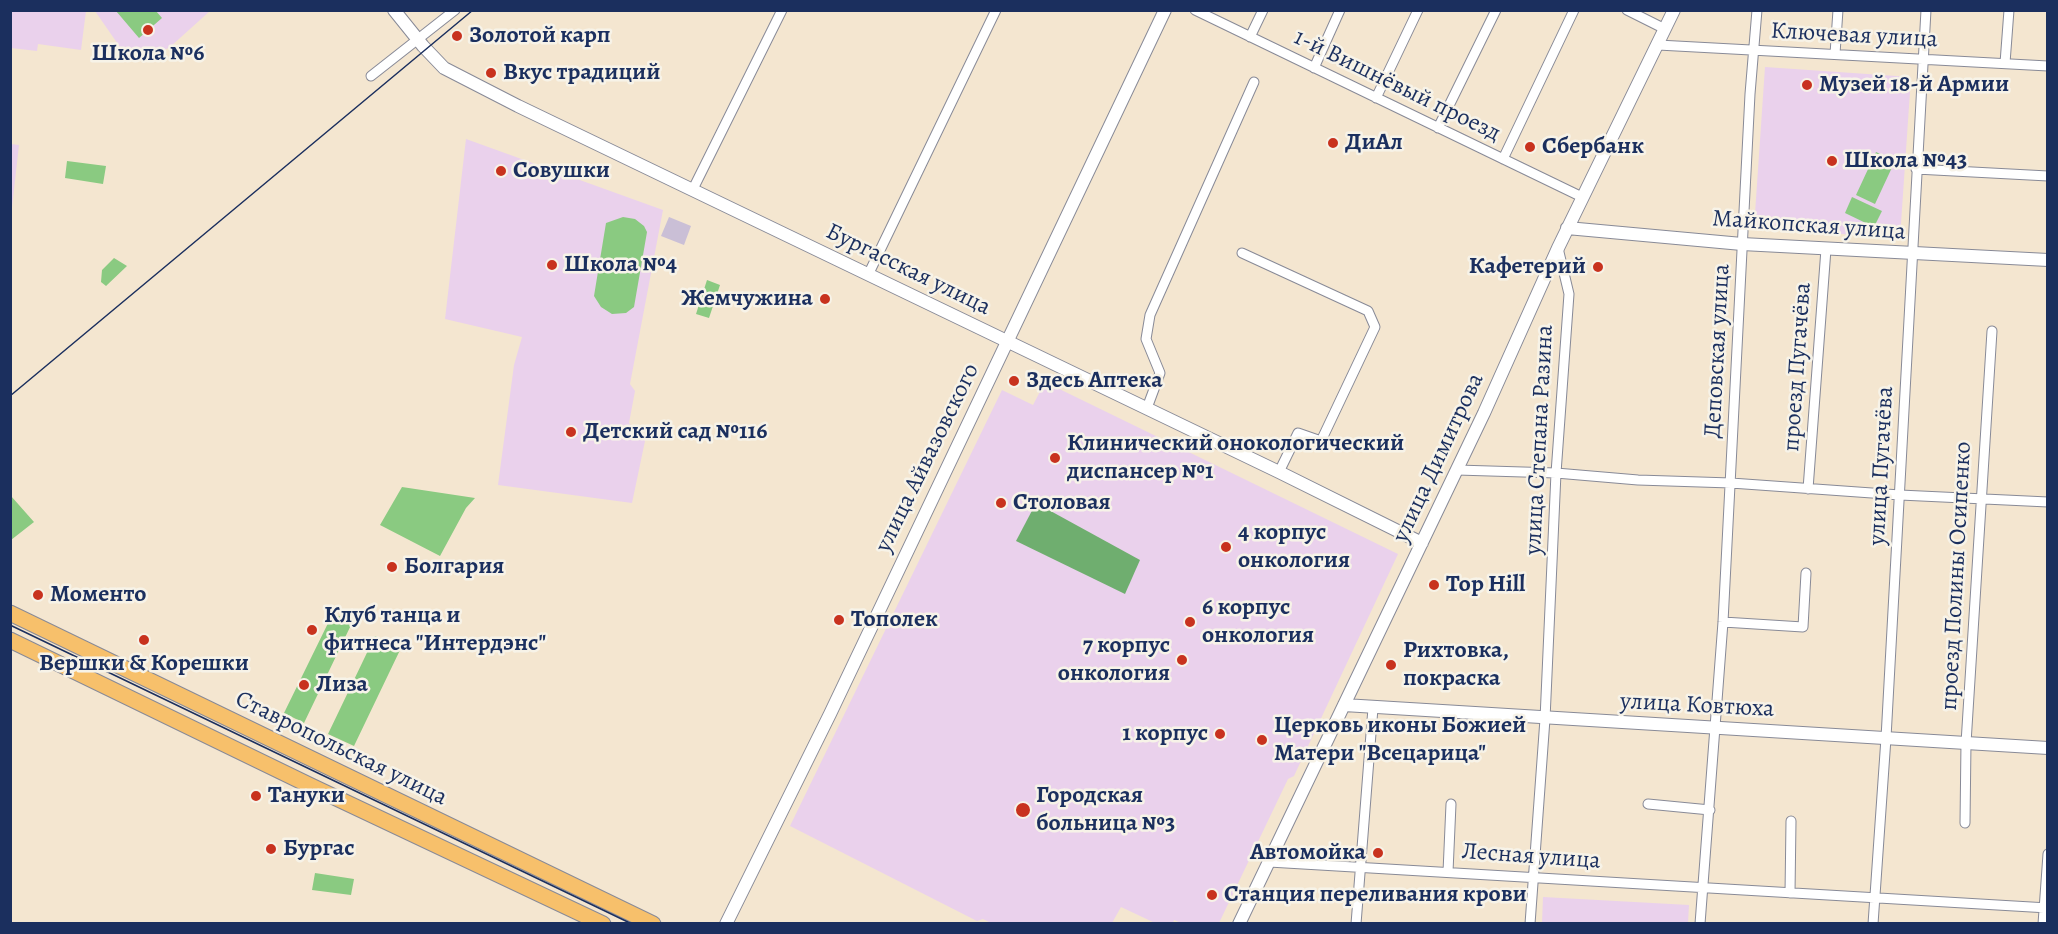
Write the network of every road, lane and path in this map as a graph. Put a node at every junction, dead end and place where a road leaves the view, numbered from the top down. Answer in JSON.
{"nodes":[{"id":1,"x":394,"y":10,"type":"edge"},
{"id":2,"x":455,"y":10,"type":"edge"},
{"id":3,"x":782,"y":10,"type":"edge"},
{"id":4,"x":996,"y":10,"type":"edge"},
{"id":5,"x":1165,"y":10,"type":"edge"},
{"id":6,"x":1194,"y":10,"type":"edge"},
{"id":7,"x":1263,"y":10,"type":"edge"},
{"id":8,"x":1340,"y":10,"type":"edge"},
{"id":9,"x":1418,"y":10,"type":"edge"},
{"id":10,"x":1496,"y":10,"type":"edge"},
{"id":11,"x":1574,"y":10,"type":"edge"},
{"id":12,"x":1627,"y":10,"type":"edge"},
{"id":13,"x":1674,"y":10,"type":"edge"},
{"id":14,"x":1757,"y":10,"type":"edge"},
{"id":15,"x":1838,"y":10,"type":"edge"},
{"id":16,"x":1926,"y":10,"type":"edge"},
{"id":17,"x":2009,"y":10,"type":"edge"},
{"id":18,"x":1665,"y":28,"type":"junction"},
{"id":19,"x":1250,"y":37,"type":"junction"},
{"id":20,"x":418,"y":38,"type":"junction"},
{"id":21,"x":1658,"y":45,"type":"junction"},
{"id":22,"x":1754,"y":51,"type":"junction"},
{"id":23,"x":1835,"y":54,"type":"junction"},
{"id":24,"x":1922,"y":59,"type":"junction"},
{"id":25,"x":2005,"y":63,"type":"junction"},
{"id":26,"x":2048,"y":66,"type":"edge"},
{"id":27,"x":1314,"y":68,"type":"junction"},
{"id":28,"x":371,"y":76,"type":"dead end"},
{"id":29,"x":1254,"y":82,"type":"dead end"},
{"id":30,"x":1376,"y":98,"type":"junction"},
{"id":31,"x":1438,"y":128,"type":"junction"},
{"id":32,"x":1503,"y":159,"type":"junction"},
{"id":33,"x":1916,"y":169,"type":"junction"},
{"id":34,"x":2048,"y":176,"type":"edge"},
{"id":35,"x":693,"y":189,"type":"junction"},
{"id":36,"x":1582,"y":197,"type":"junction"},
{"id":37,"x":1568,"y":228,"type":"junction"},
{"id":38,"x":1742,"y":244,"type":"junction"},
{"id":39,"x":1558,"y":248,"type":"junction"},
{"id":40,"x":1826,"y":249,"type":"junction"},
{"id":41,"x":1242,"y":253,"type":"dead end"},
{"id":42,"x":1912,"y":254,"type":"junction"},
{"id":43,"x":2048,"y":260,"type":"edge"},
{"id":44,"x":869,"y":273,"type":"junction"},
{"id":45,"x":1992,"y":331,"type":"dead end"},
{"id":46,"x":1008,"y":341,"type":"junction"},
{"id":47,"x":1147,"y":408,"type":"junction"},
{"id":48,"x":1457,"y":470,"type":"junction"},
{"id":49,"x":1279,"y":472,"type":"junction"},
{"id":50,"x":1556,"y":473,"type":"junction"},
{"id":51,"x":1731,"y":483,"type":"junction"},
{"id":52,"x":1808,"y":489,"type":"junction"},
{"id":53,"x":1900,"y":495,"type":"junction"},
{"id":54,"x":1980,"y":498,"type":"junction"},
{"id":55,"x":2048,"y":502,"type":"edge"},
{"id":56,"x":1422,"y":543,"type":"junction"},
{"id":57,"x":1806,"y":573,"type":"dead end"},
{"id":58,"x":10,"y":614,"type":"edge"},
{"id":59,"x":1723,"y":622,"type":"junction"},
{"id":60,"x":10,"y":640,"type":"edge"},
{"id":61,"x":1344,"y":705,"type":"junction"},
{"id":62,"x":1373,"y":708,"type":"junction"},
{"id":63,"x":1545,"y":719,"type":"junction"},
{"id":64,"x":1715,"y":727,"type":"junction"},
{"id":65,"x":1886,"y":738,"type":"junction"},
{"id":66,"x":1966,"y":743,"type":"junction"},
{"id":67,"x":2048,"y":748,"type":"edge"},
{"id":68,"x":1451,"y":804,"type":"dead end"},
{"id":69,"x":1648,"y":804,"type":"dead end"},
{"id":70,"x":1710,"y":810,"type":"junction"},
{"id":71,"x":1791,"y":821,"type":"dead end"},
{"id":72,"x":1965,"y":823,"type":"dead end"},
{"id":73,"x":2048,"y":854,"type":"edge"},
{"id":74,"x":1269,"y":862,"type":"junction"},
{"id":75,"x":1359,"y":866,"type":"junction"},
{"id":76,"x":1448,"y":872,"type":"junction"},
{"id":77,"x":1533,"y":877,"type":"junction"},
{"id":78,"x":1703,"y":888,"type":"junction"},
{"id":79,"x":1790,"y":893,"type":"junction"},
{"id":80,"x":1875,"y":898,"type":"junction"},
{"id":81,"x":2046,"y":908,"type":"edge"},
{"id":82,"x":603,"y":924,"type":"edge"},
{"id":83,"x":653,"y":924,"type":"edge"},
{"id":84,"x":726,"y":924,"type":"edge"},
{"id":85,"x":1239,"y":924,"type":"edge"},
{"id":86,"x":1356,"y":924,"type":"edge"},
{"id":87,"x":1530,"y":924,"type":"edge"},
{"id":88,"x":1700,"y":924,"type":"edge"},
{"id":89,"x":1873,"y":924,"type":"edge"},
{"id":90,"x":2043,"y":924,"type":"edge"}],
"edges":[{"from":1,"to":20,"type":"street","name":"Бургасская улица"},
{"from":2,"to":20,"type":"street"},
{"from":3,"to":35,"type":"street"},
{"from":4,"to":44,"type":"street"},
{"from":5,"to":46,"type":"street","name":"улица Айвазовского"},
{"from":6,"to":19,"type":"street","name":"1-й Вишнёвый проезд"},
{"from":7,"to":19,"type":"street"},
{"from":8,"to":27,"type":"street"},
{"from":9,"to":30,"type":"street"},
{"from":10,"to":31,"type":"street"},
{"from":11,"to":32,"type":"street"},
{"from":12,"to":18,"type":"street"},
{"from":13,"to":18,"type":"street","name":"улица Димитрова"},
{"from":14,"to":22,"type":"street","name":"Деповская улица"},
{"from":15,"to":23,"type":"street"},
{"from":16,"to":24,"type":"street","name":"улица Пугачёва"},
{"from":17,"to":25,"type":"street"},
{"from":18,"to":21,"type":"street","name":"улица Димитрова"},
{"from":19,"to":27,"type":"street","name":"1-й Вишнёвый проезд"},
{"from":20,"to":28,"type":"street"},
{"from":20,"to":35,"type":"street","name":"Бургасская улица"},
{"from":21,"to":22,"type":"street","name":"Ключевая улица"},
{"from":21,"to":36,"type":"street","name":"улица Димитрова"},
{"from":22,"to":23,"type":"street","name":"Ключевая улица"},
{"from":22,"to":38,"type":"street","name":"Деповская улица"},
{"from":23,"to":24,"type":"street","name":"Ключевая улица"},
{"from":24,"to":25,"type":"street","name":"Ключевая улица"},
{"from":24,"to":33,"type":"street","name":"улица Пугачёва"},
{"from":25,"to":26,"type":"street","name":"Ключевая улица"},
{"from":27,"to":30,"type":"street","name":"1-й Вишнёвый проезд"},
{"from":29,"to":47,"type":"street"},
{"from":30,"to":31,"type":"street","name":"1-й Вишнёвый проезд"},
{"from":31,"to":32,"type":"street","name":"1-й Вишнёвый проезд"},
{"from":32,"to":36,"type":"street","name":"1-й Вишнёвый проезд"},
{"from":33,"to":34,"type":"street"},
{"from":33,"to":42,"type":"street","name":"улица Пугачёва"},
{"from":35,"to":44,"type":"street","name":"Бургасская улица"},
{"from":36,"to":37,"type":"street","name":"улица Димитрова"},
{"from":37,"to":38,"type":"street","name":"Майкопская улица"},
{"from":37,"to":39,"type":"street","name":"улица Димитрова"},
{"from":38,"to":40,"type":"street","name":"Майкопская улица"},
{"from":38,"to":51,"type":"street","name":"Деповская улица"},
{"from":39,"to":48,"type":"street","name":"улица Димитрова"},
{"from":39,"to":50,"type":"street","name":"улица Степана Разина"},
{"from":40,"to":42,"type":"street","name":"Майкопская улица"},
{"from":40,"to":52,"type":"street","name":"проезд Пугачёва"},
{"from":41,"to":49,"type":"street"},
{"from":42,"to":43,"type":"street","name":"Майкопская улица"},
{"from":42,"to":53,"type":"street","name":"улица Пугачёва"},
{"from":44,"to":46,"type":"street","name":"Бургасская улица"},
{"from":45,"to":54,"type":"street","name":"проезд Полины Осипенко"},
{"from":46,"to":47,"type":"street","name":"Бургасская улица"},
{"from":46,"to":84,"type":"street","name":"улица Айвазовского"},
{"from":47,"to":49,"type":"street","name":"Бургасская улица"},
{"from":48,"to":50,"type":"street"},
{"from":48,"to":56,"type":"street","name":"улица Димитрова"},
{"from":49,"to":56,"type":"street","name":"Бургасская улица"},
{"from":50,"to":51,"type":"street"},
{"from":50,"to":63,"type":"street","name":"улица Степана Разина"},
{"from":51,"to":52,"type":"street"},
{"from":51,"to":59,"type":"street","name":"Деповская улица"},
{"from":52,"to":53,"type":"street"},
{"from":53,"to":54,"type":"street"},
{"from":53,"to":65,"type":"street","name":"улица Пугачёва"},
{"from":54,"to":55,"type":"street"},
{"from":54,"to":66,"type":"street","name":"проезд Полины Осипенко"},
{"from":56,"to":61,"type":"street","name":"улица Димитрова"},
{"from":57,"to":59,"type":"street"},
{"from":58,"to":83,"type":"main road","name":"Ставропольская улица"},
{"from":59,"to":64,"type":"street","name":"Деповская улица"},
{"from":60,"to":82,"type":"main road","name":"Ставропольская улица"},
{"from":61,"to":62,"type":"street","name":"улица Ковтюха"},
{"from":61,"to":74,"type":"street","name":"улица Димитрова"},
{"from":62,"to":63,"type":"street","name":"улица Ковтюха"},
{"from":62,"to":75,"type":"street"},
{"from":63,"to":64,"type":"street","name":"улица Ковтюха"},
{"from":63,"to":77,"type":"street","name":"улица Степана Разина"},
{"from":64,"to":65,"type":"street","name":"улица Ковтюха"},
{"from":64,"to":70,"type":"street","name":"Деповская улица"},
{"from":65,"to":66,"type":"street","name":"улица Ковтюха"},
{"from":65,"to":80,"type":"street","name":"улица Пугачёва"},
{"from":66,"to":67,"type":"street","name":"улица Ковтюха"},
{"from":66,"to":72,"type":"street","name":"проезд Полины Осипенко"},
{"from":68,"to":76,"type":"street"},
{"from":69,"to":70,"type":"street"},
{"from":70,"to":78,"type":"street","name":"Деповская улица"},
{"from":71,"to":79,"type":"street"},
{"from":73,"to":81,"type":"street"},
{"from":74,"to":75,"type":"street","name":"Лесная улица"},
{"from":74,"to":85,"type":"street","name":"улица Димитрова"},
{"from":75,"to":76,"type":"street","name":"Лесная улица"},
{"from":75,"to":86,"type":"street"},
{"from":76,"to":77,"type":"street","name":"Лесная улица"},
{"from":77,"to":78,"type":"street","name":"Лесная улица"},
{"from":77,"to":87,"type":"street","name":"улица Степана Разина"},
{"from":78,"to":79,"type":"street","name":"Лесная улица"},
{"from":78,"to":88,"type":"street","name":"Деповская улица"},
{"from":79,"to":80,"type":"street","name":"Лесная улица"},
{"from":80,"to":81,"type":"street","name":"Лесная улица"},
{"from":80,"to":89,"type":"street","name":"улица Пугачёва"},
{"from":81,"to":90,"type":"street"}]}
